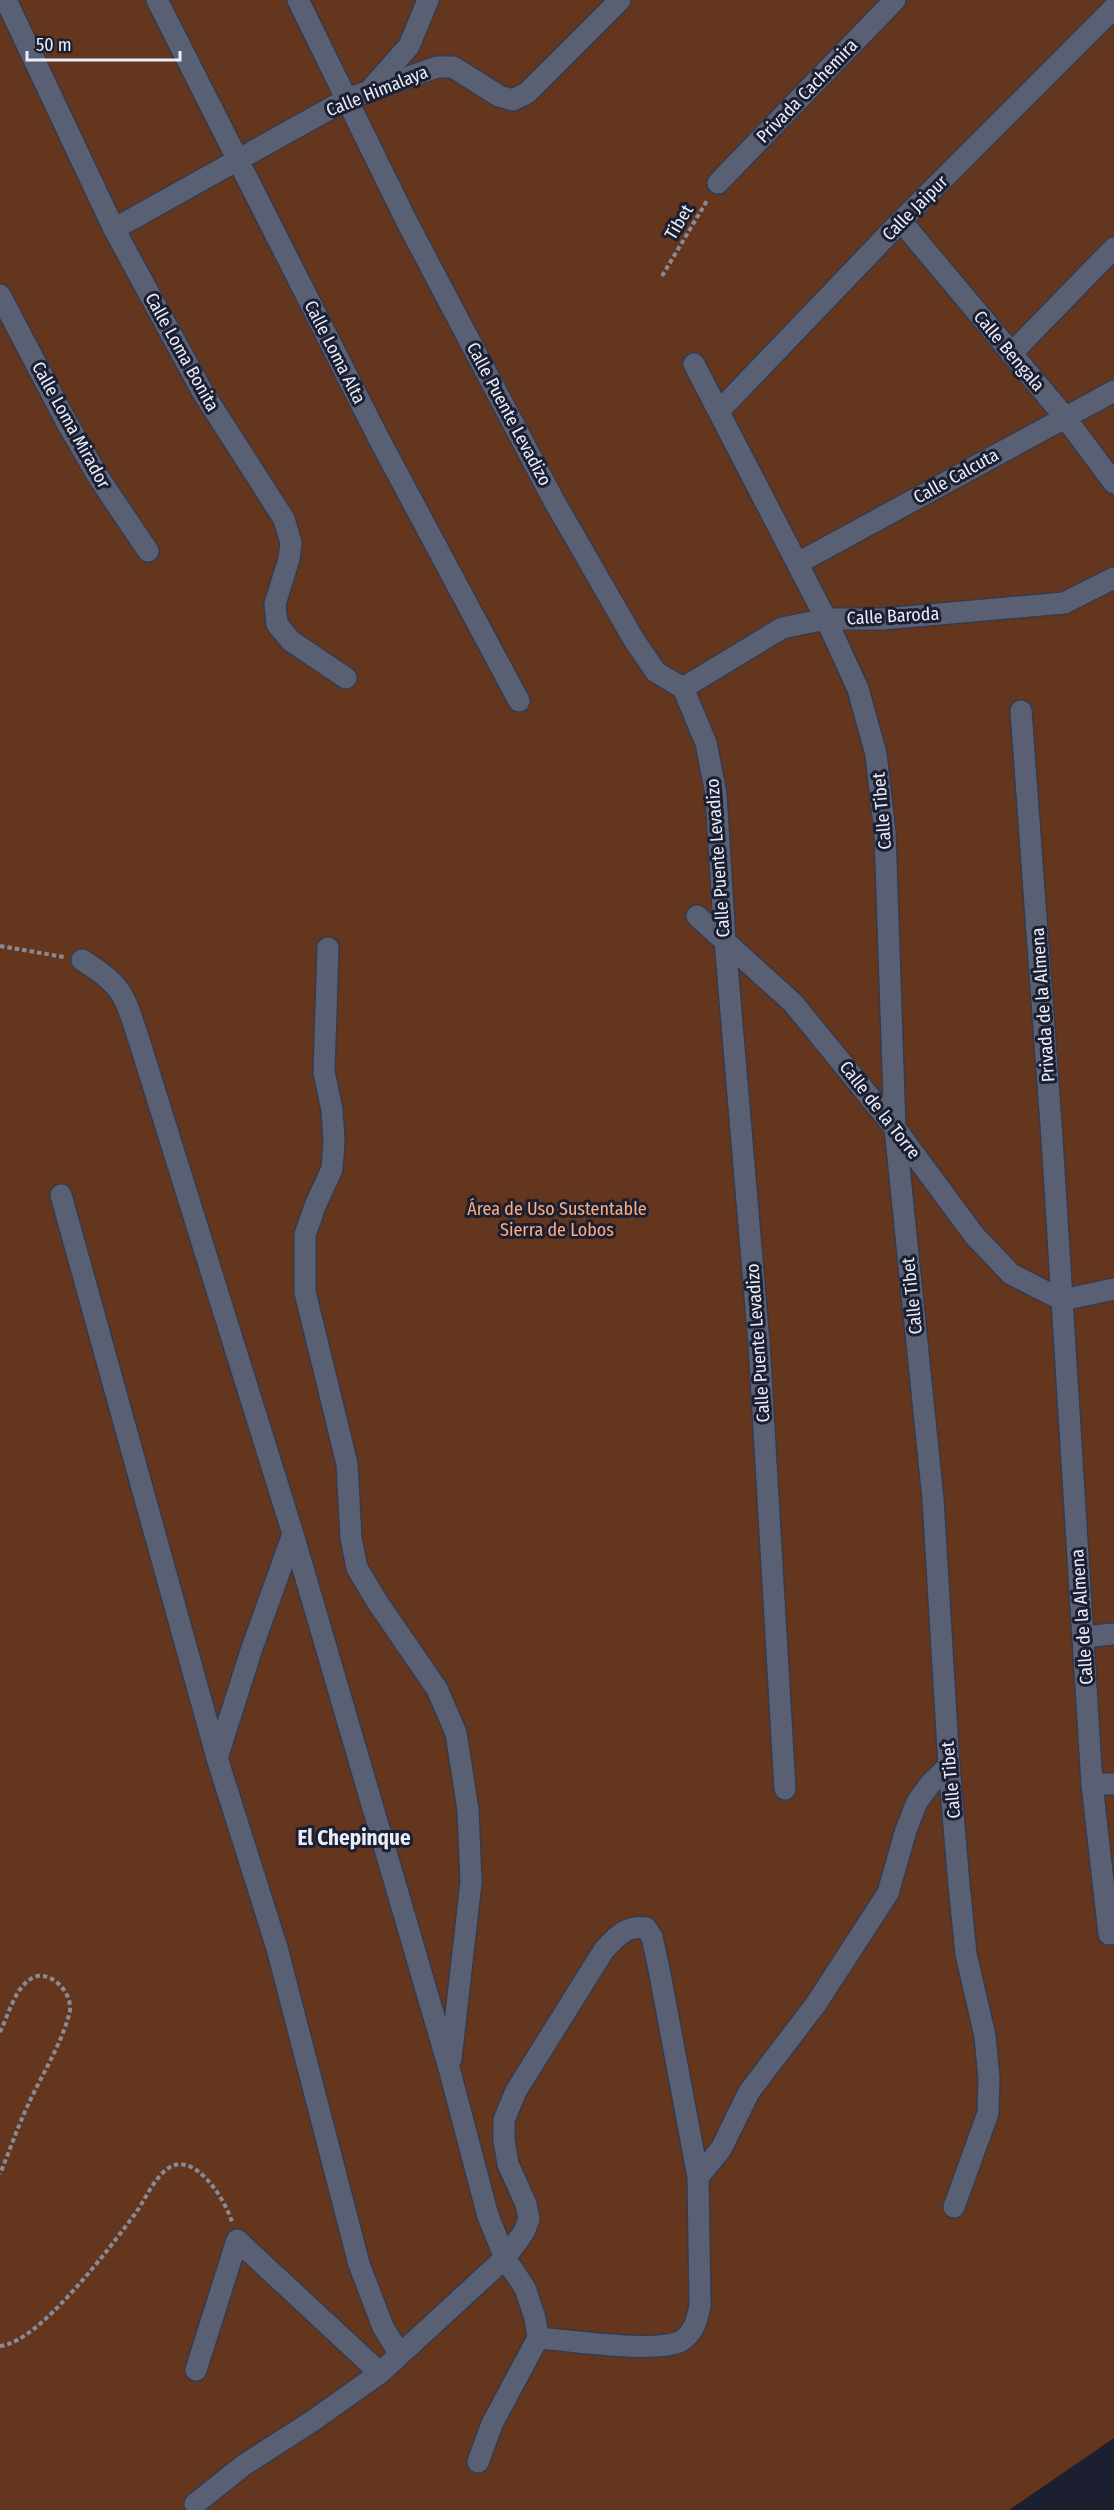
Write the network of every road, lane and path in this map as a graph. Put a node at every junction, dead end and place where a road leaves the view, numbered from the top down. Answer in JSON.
{"nodes":[{"id":1,"x":6,"y":0,"type":"edge"},
{"id":2,"x":157,"y":0,"type":"edge"},
{"id":3,"x":298,"y":0,"type":"edge"},
{"id":4,"x":428,"y":0,"type":"edge"},
{"id":5,"x":620,"y":0,"type":"edge"},
{"id":6,"x":895,"y":0,"type":"edge"},
{"id":7,"x":598,"y":8,"type":"edge"},
{"id":8,"x":1114,"y":8,"type":"edge"},
{"id":9,"x":368,"y":93,"type":"junction"},
{"id":10,"x":347,"y":99,"type":"junction"},
{"id":11,"x":238,"y":159,"type":"junction"},
{"id":12,"x":718,"y":183,"type":"joint"},
{"id":13,"x":901,"y":221,"type":"junction"},
{"id":14,"x":114,"y":229,"type":"junction"},
{"id":15,"x":1114,"y":248,"type":"edge"},
{"id":16,"x":662,"y":276,"type":"dead end"},
{"id":17,"x":0,"y":295,"type":"edge"},
{"id":18,"x":1011,"y":354,"type":"junction"},
{"id":19,"x":694,"y":364,"type":"dead end"},
{"id":20,"x":1114,"y":391,"type":"edge"},
{"id":21,"x":719,"y":411,"type":"junction"},
{"id":22,"x":1064,"y":416,"type":"junction"},
{"id":23,"x":1114,"y":483,"type":"edge"},
{"id":24,"x":148,"y":551,"type":"dead end"},
{"id":25,"x":798,"y":563,"type":"junction"},
{"id":26,"x":1114,"y":579,"type":"edge"},
{"id":27,"x":826,"y":619,"type":"junction"},
{"id":28,"x":346,"y":678,"type":"dead end"},
{"id":29,"x":683,"y":688,"type":"junction"},
{"id":30,"x":519,"y":701,"type":"dead end"},
{"id":31,"x":1021,"y":711,"type":"dead end"},
{"id":32,"x":697,"y":916,"type":"dead end"},
{"id":33,"x":725,"y":941,"type":"junction"},
{"id":34,"x":0,"y":946,"type":"edge"},
{"id":35,"x":328,"y":948,"type":"dead end"},
{"id":36,"x":82,"y":960,"type":"joint"},
{"id":37,"x":895,"y":1128,"type":"junction"},
{"id":38,"x":61,"y":1196,"type":"dead end"},
{"id":39,"x":1114,"y":1289,"type":"edge"},
{"id":40,"x":1062,"y":1300,"type":"junction"},
{"id":41,"x":293,"y":1534,"type":"junction"},
{"id":42,"x":1114,"y":1634,"type":"edge"},
{"id":43,"x":1083,"y":1636,"type":"junction"},
{"id":44,"x":217,"y":1758,"type":"junction"},
{"id":45,"x":948,"y":1766,"type":"junction"},
{"id":46,"x":1092,"y":1784,"type":"junction"},
{"id":47,"x":1114,"y":1784,"type":"edge"},
{"id":48,"x":785,"y":1789,"type":"dead end"},
{"id":49,"x":1109,"y":1934,"type":"dead end"},
{"id":50,"x":0,"y":2032,"type":"edge"},
{"id":51,"x":449,"y":2068,"type":"junction"},
{"id":52,"x":0,"y":2175,"type":"edge"},
{"id":53,"x":698,"y":2177,"type":"junction"},
{"id":54,"x":954,"y":2207,"type":"dead end"},
{"id":55,"x":237,"y":2240,"type":"junction"},
{"id":56,"x":506,"y":2258,"type":"junction"},
{"id":57,"x":538,"y":2338,"type":"junction"},
{"id":58,"x":0,"y":2346,"type":"edge"},
{"id":59,"x":399,"y":2353,"type":"junction"},
{"id":60,"x":196,"y":2370,"type":"dead end"},
{"id":61,"x":380,"y":2373,"type":"junction"},
{"id":62,"x":478,"y":2462,"type":"dead end"},
{"id":63,"x":195,"y":2504,"type":"dead end"}],
"edges":[{"from":1,"to":14,"type":"street","name":"Calle Loma Bonita"},
{"from":2,"to":11,"type":"street","name":"Calle Loma Alta"},
{"from":3,"to":10,"type":"street","name":"Calle Puente Levadizo"},
{"from":4,"to":9,"type":"street"},
{"from":5,"to":7,"type":"street","name":"Calle Himalaya"},
{"from":6,"to":12,"type":"street","name":"Privada Cachemira"},
{"from":7,"to":9,"type":"street","name":"Calle Himalaya"},
{"from":8,"to":13,"type":"street","name":"Calle Jaipur"},
{"from":9,"to":10,"type":"street","name":"Calle Himalaya"},
{"from":10,"to":11,"type":"street","name":"Calle Himalaya"},
{"from":10,"to":29,"type":"street","name":"Calle Puente Levadizo"},
{"from":11,"to":14,"type":"street","name":"Calle Himalaya"},
{"from":11,"to":30,"type":"street","name":"Calle Loma Alta"},
{"from":12,"to":16,"type":"path","name":"Tibet"},
{"from":13,"to":18,"type":"street","name":"Calle Bengala"},
{"from":13,"to":21,"type":"street","name":"Calle Jaipur"},
{"from":14,"to":28,"type":"street","name":"Calle Loma Bonita"},
{"from":15,"to":18,"type":"street"},
{"from":17,"to":24,"type":"street","name":"Calle Loma Mirador"},
{"from":18,"to":22,"type":"street","name":"Calle Bengala"},
{"from":19,"to":21,"type":"street","name":"Calle Tibet"},
{"from":20,"to":22,"type":"street","name":"Calle Calcuta"},
{"from":21,"to":25,"type":"street","name":"Calle Tibet"},
{"from":22,"to":23,"type":"street","name":"Calle Bengala"},
{"from":22,"to":25,"type":"street","name":"Calle Calcuta"},
{"from":25,"to":27,"type":"street","name":"Calle Tibet"},
{"from":26,"to":27,"type":"street","name":"Calle Baroda"},
{"from":27,"to":29,"type":"street","name":"Calle Baroda"},
{"from":27,"to":37,"type":"street","name":"Calle Tibet"},
{"from":29,"to":33,"type":"street","name":"Calle Puente Levadizo"},
{"from":31,"to":40,"type":"street","name":"Privada de la Almena"},
{"from":32,"to":33,"type":"street","name":"Calle de la Torre"},
{"from":33,"to":37,"type":"street","name":"Calle de la Torre"},
{"from":33,"to":48,"type":"street","name":"Calle Puente Levadizo"},
{"from":34,"to":36,"type":"path"},
{"from":35,"to":51,"type":"street"},
{"from":36,"to":41,"type":"street"},
{"from":37,"to":40,"type":"street","name":"Calle de la Torre"},
{"from":37,"to":45,"type":"street","name":"Calle Tibet"},
{"from":38,"to":44,"type":"street"},
{"from":39,"to":40,"type":"street"},
{"from":40,"to":43,"type":"street","name":"Calle de la Almena"},
{"from":41,"to":44,"type":"street"},
{"from":41,"to":51,"type":"street"},
{"from":42,"to":43,"type":"street"},
{"from":43,"to":46,"type":"street","name":"Calle de la Almena"},
{"from":44,"to":59,"type":"street"},
{"from":45,"to":53,"type":"street"},
{"from":45,"to":54,"type":"street","name":"Calle Tibet"},
{"from":46,"to":47,"type":"street"},
{"from":46,"to":49,"type":"street","name":"Calle de la Almena"},
{"from":50,"to":52,"type":"path"},
{"from":51,"to":56,"type":"street"},
{"from":53,"to":56,"type":"street"},
{"from":53,"to":57,"type":"street"},
{"from":55,"to":58,"type":"path"},
{"from":55,"to":60,"type":"street"},
{"from":55,"to":61,"type":"street"},
{"from":56,"to":57,"type":"street"},
{"from":56,"to":59,"type":"street"},
{"from":57,"to":62,"type":"street"},
{"from":59,"to":61,"type":"street"},
{"from":61,"to":63,"type":"street"}]}
